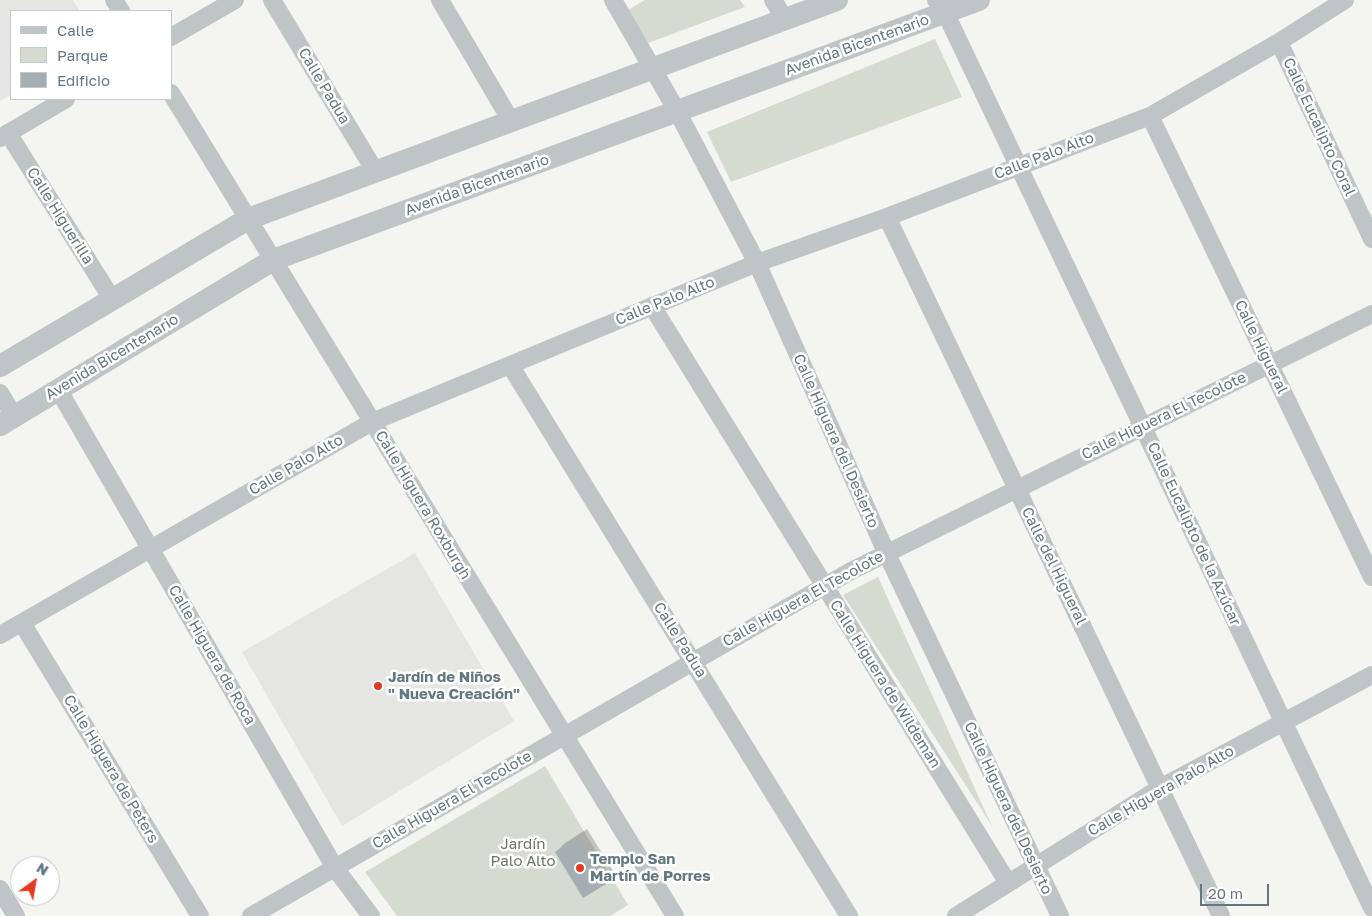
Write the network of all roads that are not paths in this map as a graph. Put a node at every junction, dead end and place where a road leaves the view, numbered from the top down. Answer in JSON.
{"nodes":[{"id":1,"x":235,"y":0,"type":"edge"},
{"id":2,"x":272,"y":0,"type":"edge"},
{"id":3,"x":440,"y":0,"type":"edge"},
{"id":4,"x":613,"y":0,"type":"edge"},
{"id":5,"x":773,"y":0,"type":"edge"},
{"id":6,"x":837,"y":0,"type":"edge"},
{"id":7,"x":979,"y":0,"type":"edge"},
{"id":8,"x":1346,"y":0,"type":"edge"},
{"id":9,"x":941,"y":6,"type":"edge"},
{"id":10,"x":785,"y":19,"type":"junction"},
{"id":11,"x":172,"y":36,"type":"edge"},
{"id":12,"x":1279,"y":42,"type":"junction"},
{"id":13,"x":653,"y":68,"type":"junction"},
{"id":14,"x":172,"y":95,"type":"edge"},
{"id":15,"x":64,"y":100,"type":"edge"},
{"id":16,"x":677,"y":111,"type":"junction"},
{"id":17,"x":1150,"y":116,"type":"junction"},
{"id":18,"x":512,"y":121,"type":"junction"},
{"id":19,"x":4,"y":135,"type":"edge"},
{"id":20,"x":1018,"y":166,"type":"junction"},
{"id":21,"x":375,"y":172,"type":"junction"},
{"id":22,"x":887,"y":216,"type":"junction"},
{"id":23,"x":248,"y":219,"type":"junction"},
{"id":24,"x":1372,"y":239,"type":"edge"},
{"id":25,"x":273,"y":260,"type":"junction"},
{"id":26,"x":757,"y":263,"type":"junction"},
{"id":27,"x":112,"y":299,"type":"junction"},
{"id":28,"x":652,"y":306,"type":"junction"},
{"id":29,"x":1372,"y":314,"type":"edge"},
{"id":30,"x":1269,"y":364,"type":"junction"},
{"id":31,"x":510,"y":365,"type":"junction"},
{"id":32,"x":0,"y":366,"type":"edge"},
{"id":33,"x":58,"y":390,"type":"junction"},
{"id":34,"x":0,"y":393,"type":"edge"},
{"id":35,"x":7,"y":420,"type":"edge"},
{"id":36,"x":372,"y":422,"type":"junction"},
{"id":37,"x":1143,"y":426,"type":"junction"},
{"id":38,"x":1016,"y":488,"type":"junction"},
{"id":39,"x":151,"y":549,"type":"junction"},
{"id":40,"x":886,"y":552,"type":"junction"},
{"id":41,"x":1372,"y":577,"type":"edge"},
{"id":42,"x":825,"y":585,"type":"junction"},
{"id":43,"x":22,"y":623,"type":"junction"},
{"id":44,"x":0,"y":635,"type":"edge"},
{"id":45,"x":693,"y":662,"type":"junction"},
{"id":46,"x":1372,"y":675,"type":"edge"},
{"id":47,"x":1283,"y":721,"type":"junction"},
{"id":48,"x":564,"y":736,"type":"junction"},
{"id":49,"x":1160,"y":788,"type":"junction"},
{"id":50,"x":1035,"y":865,"type":"junction"},
{"id":51,"x":335,"y":868,"type":"junction"},
{"id":52,"x":1008,"y":883,"type":"junction"},
{"id":53,"x":0,"y":889,"type":"edge"},
{"id":54,"x":1372,"y":908,"type":"edge"},
{"id":55,"x":670,"y":914,"type":"edge"},
{"id":56,"x":16,"y":916,"type":"edge"},
{"id":57,"x":200,"y":916,"type":"edge"},
{"id":58,"x":251,"y":916,"type":"edge"},
{"id":59,"x":371,"y":916,"type":"edge"},
{"id":60,"x":849,"y":916,"type":"edge"},
{"id":61,"x":956,"y":916,"type":"edge"},
{"id":62,"x":1060,"y":916,"type":"edge"},
{"id":63,"x":1221,"y":916,"type":"edge"}],
"edges":[{"from":1,"to":11,"type":"street"},
{"from":2,"to":21,"type":"street","name":"Calle Padua"},
{"from":3,"to":18,"type":"street"},
{"from":4,"to":13,"type":"street","name":"Calle Higuera del Desierto"},
{"from":5,"to":10,"type":"street"},
{"from":6,"to":10,"type":"street"},
{"from":7,"to":9,"type":"street","name":"Avenida Bicentenario"},
{"from":8,"to":12,"type":"street","name":"Calle Palo Alto"},
{"from":9,"to":16,"type":"street","name":"Avenida Bicentenario"},
{"from":9,"to":20,"type":"street","name":"Calle Eucalipto de la Azúcar"},
{"from":10,"to":13,"type":"street"},
{"from":12,"to":17,"type":"street","name":"Calle Palo Alto"},
{"from":12,"to":24,"type":"street","name":"Calle Eucalipto Coral"},
{"from":13,"to":16,"type":"street","name":"Calle Higuera del Desierto"},
{"from":13,"to":18,"type":"street"},
{"from":14,"to":23,"type":"street","name":"Calle Higuera Roxburgh"},
{"from":15,"to":19,"type":"street"},
{"from":16,"to":25,"type":"street","name":"Avenida Bicentenario"},
{"from":16,"to":26,"type":"street","name":"Calle Higuera del Desierto"},
{"from":17,"to":20,"type":"street","name":"Calle Palo Alto"},
{"from":17,"to":30,"type":"street","name":"Calle Higueral"},
{"from":18,"to":21,"type":"street"},
{"from":19,"to":27,"type":"street","name":"Calle Higuerilla"},
{"from":20,"to":22,"type":"street","name":"Calle Palo Alto"},
{"from":20,"to":37,"type":"street","name":"Calle Eucalipto de la Azúcar"},
{"from":21,"to":23,"type":"street"},
{"from":22,"to":26,"type":"street","name":"Calle Palo Alto"},
{"from":22,"to":38,"type":"street","name":"Calle del Higueral"},
{"from":23,"to":25,"type":"street","name":"Calle Higuera Roxburgh"},
{"from":23,"to":27,"type":"street"},
{"from":25,"to":33,"type":"street","name":"Avenida Bicentenario"},
{"from":25,"to":36,"type":"street","name":"Calle Higuera Roxburgh"},
{"from":26,"to":28,"type":"street","name":"Calle Palo Alto"},
{"from":26,"to":40,"type":"street","name":"Calle Higuera del Desierto"},
{"from":27,"to":32,"type":"street"},
{"from":28,"to":31,"type":"street","name":"Calle Palo Alto"},
{"from":28,"to":42,"type":"street","name":"Calle Higuera de Wildeman"},
{"from":29,"to":30,"type":"street","name":"Calle Higuera El Tecolote"},
{"from":30,"to":37,"type":"street","name":"Calle Higuera El Tecolote"},
{"from":30,"to":41,"type":"street","name":"Calle Higueral"},
{"from":31,"to":36,"type":"street","name":"Calle Palo Alto"},
{"from":31,"to":45,"type":"street","name":"Calle Padua"},
{"from":33,"to":35,"type":"street","name":"Avenida Bicentenario"},
{"from":33,"to":39,"type":"street","name":"Calle Higuera de Roca"},
{"from":34,"to":35,"type":"street"},
{"from":36,"to":39,"type":"street","name":"Calle Palo Alto"},
{"from":36,"to":48,"type":"street","name":"Calle Higuera Roxburgh"},
{"from":37,"to":38,"type":"street","name":"Calle Higuera El Tecolote"},
{"from":37,"to":47,"type":"street","name":"Calle Eucalipto de la Azúcar"},
{"from":38,"to":40,"type":"street","name":"Calle Higuera El Tecolote"},
{"from":38,"to":49,"type":"street","name":"Calle del Higueral"},
{"from":39,"to":43,"type":"street","name":"Calle Palo Alto"},
{"from":39,"to":51,"type":"street","name":"Calle Higuera de Roca"},
{"from":40,"to":42,"type":"street","name":"Calle Higuera El Tecolote"},
{"from":40,"to":50,"type":"street","name":"Calle Higuera del Desierto"},
{"from":42,"to":45,"type":"street","name":"Calle Higuera El Tecolote"},
{"from":42,"to":52,"type":"street","name":"Calle Higuera de Wildeman"},
{"from":43,"to":44,"type":"street","name":"Calle Palo Alto"},
{"from":43,"to":57,"type":"street","name":"Calle Higuera de Peters"},
{"from":45,"to":48,"type":"street","name":"Calle Higuera El Tecolote"},
{"from":45,"to":60,"type":"street","name":"Calle Padua"},
{"from":46,"to":47,"type":"street","name":"Calle Higuera Palo Alto"},
{"from":47,"to":49,"type":"street","name":"Calle Higuera Palo Alto"},
{"from":47,"to":54,"type":"street","name":"Calle Eucalipto de la Azúcar"},
{"from":48,"to":51,"type":"street","name":"Calle Higuera El Tecolote"},
{"from":48,"to":55,"type":"street","name":"Calle Higuera Roxburgh"},
{"from":49,"to":50,"type":"street","name":"Calle Higuera Palo Alto"},
{"from":49,"to":63,"type":"street","name":"Calle del Higueral"},
{"from":50,"to":52,"type":"street","name":"Calle Higuera Palo Alto"},
{"from":50,"to":62,"type":"street","name":"Calle Higuera del Desierto"},
{"from":51,"to":58,"type":"street","name":"Calle Higuera El Tecolote"},
{"from":51,"to":59,"type":"street","name":"Calle Higuera de Roca"},
{"from":52,"to":61,"type":"street","name":"Calle Higuera Palo Alto"},
{"from":53,"to":56,"type":"street"}]}
